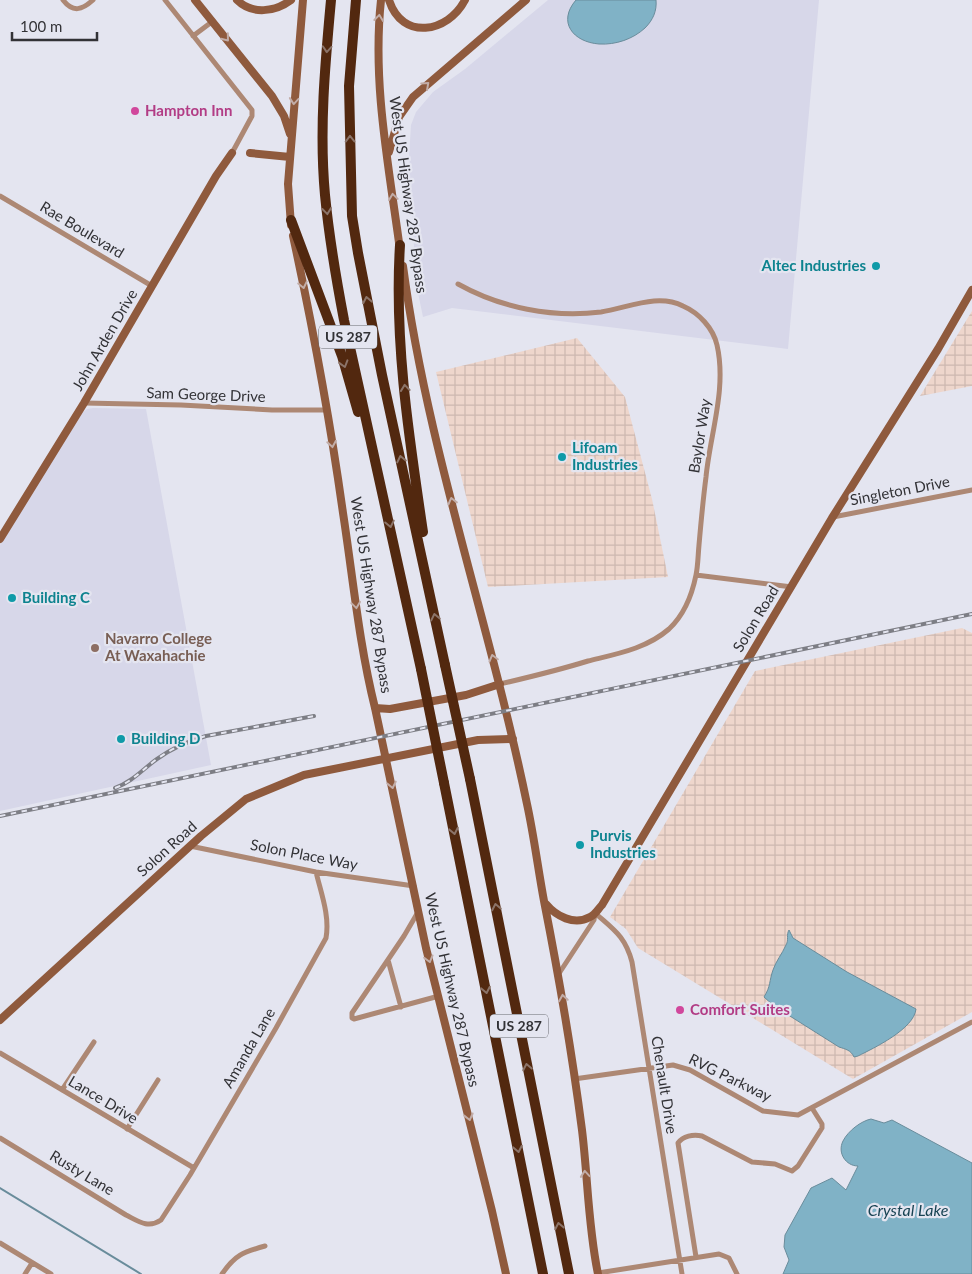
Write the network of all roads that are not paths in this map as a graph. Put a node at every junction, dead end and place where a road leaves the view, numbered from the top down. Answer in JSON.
{"nodes":[{"id":1,"x":63,"y":0,"type":"edge"},
{"id":2,"x":93,"y":0,"type":"edge"},
{"id":3,"x":165,"y":0,"type":"edge"},
{"id":4,"x":195,"y":0,"type":"edge"},
{"id":5,"x":237,"y":0,"type":"edge"},
{"id":6,"x":291,"y":0,"type":"edge"},
{"id":7,"x":303,"y":0,"type":"edge"},
{"id":8,"x":331,"y":0,"type":"edge"},
{"id":9,"x":356,"y":0,"type":"edge"},
{"id":10,"x":381,"y":0,"type":"edge"},
{"id":11,"x":389,"y":0,"type":"edge"},
{"id":12,"x":465,"y":0,"type":"edge"},
{"id":13,"x":526,"y":0,"type":"edge"},
{"id":14,"x":213,"y":21,"type":"junction"},
{"id":15,"x":193,"y":36,"type":"junction"},
{"id":16,"x":291,"y":140,"type":"junction"},
{"id":17,"x":232,"y":153,"type":"joint"},
{"id":18,"x":250,"y":153,"type":"dead end"},
{"id":19,"x":290,"y":157,"type":"junction"},
{"id":20,"x":388,"y":157,"type":"junction"},
{"id":21,"x":0,"y":196,"type":"edge"},
{"id":22,"x":291,"y":220,"type":"junction"},
{"id":23,"x":400,"y":245,"type":"junction"},
{"id":24,"x":458,"y":284,"type":"dead end"},
{"id":25,"x":152,"y":286,"type":"junction"},
{"id":26,"x":972,"y":290,"type":"edge"},
{"id":27,"x":84,"y":403,"type":"junction"},
{"id":28,"x":327,"y":410,"type":"junction"},
{"id":29,"x":972,"y":490,"type":"edge"},
{"id":30,"x":385,"y":502,"type":"junction"},
{"id":31,"x":832,"y":518,"type":"junction"},
{"id":32,"x":0,"y":539,"type":"edge"},
{"id":33,"x":422,"y":558,"type":"junction"},
{"id":34,"x":696,"y":575,"type":"junction"},
{"id":35,"x":792,"y":587,"type":"junction"},
{"id":36,"x":500,"y":684,"type":"junction"},
{"id":37,"x":375,"y":708,"type":"junction"},
{"id":38,"x":513,"y":739,"type":"junction"},
{"id":39,"x":386,"y":758,"type":"junction"},
{"id":40,"x":190,"y":846,"type":"junction"},
{"id":41,"x":316,"y":872,"type":"junction"},
{"id":42,"x":414,"y":886,"type":"junction"},
{"id":43,"x":545,"y":903,"type":"junction"},
{"id":44,"x":418,"y":912,"type":"junction"},
{"id":45,"x":595,"y":914,"type":"junction"},
{"id":46,"x":388,"y":960,"type":"junction"},
{"id":47,"x":558,"y":975,"type":"junction"},
{"id":48,"x":439,"y":996,"type":"junction"},
{"id":49,"x":401,"y":1007,"type":"junction"},
{"id":50,"x":0,"y":1020,"type":"edge"},
{"id":51,"x":972,"y":1022,"type":"edge"},
{"id":52,"x":94,"y":1042,"type":"dead end"},
{"id":53,"x":0,"y":1053,"type":"edge"},
{"id":54,"x":648,"y":1068,"type":"junction"},
{"id":55,"x":574,"y":1079,"type":"junction"},
{"id":56,"x":158,"y":1080,"type":"dead end"},
{"id":57,"x":62,"y":1090,"type":"junction"},
{"id":58,"x":812,"y":1108,"type":"junction"},
{"id":59,"x":127,"y":1129,"type":"junction"},
{"id":60,"x":0,"y":1138,"type":"edge"},
{"id":61,"x":194,"y":1168,"type":"junction"},
{"id":62,"x":153,"y":1224,"type":"joint"},
{"id":63,"x":0,"y":1243,"type":"edge"},
{"id":64,"x":264,"y":1246,"type":"dead end"},
{"id":65,"x":696,"y":1257,"type":"junction"},
{"id":66,"x":679,"y":1260,"type":"junction"},
{"id":67,"x":32,"y":1263,"type":"junction"},
{"id":68,"x":25,"y":1274,"type":"edge"},
{"id":69,"x":51,"y":1274,"type":"edge"},
{"id":70,"x":222,"y":1274,"type":"edge"},
{"id":71,"x":506,"y":1274,"type":"edge"},
{"id":72,"x":543,"y":1274,"type":"edge"},
{"id":73,"x":569,"y":1274,"type":"edge"},
{"id":74,"x":598,"y":1274,"type":"edge"},
{"id":75,"x":682,"y":1274,"type":"edge"},
{"id":76,"x":738,"y":1274,"type":"edge"}],
"edges":[{"from":1,"to":2,"type":"street"},
{"from":3,"to":15,"type":"street"},
{"from":4,"to":14,"type":"main road"},
{"from":5,"to":6,"type":"main road"},
{"from":7,"to":16,"type":"main road","name":"West US Highway 287 Bypass","one_way":true},
{"from":8,"to":30,"type":"highway","number":"US 287","one_way":true},
{"from":33,"to":9,"type":"highway","number":"US 287","one_way":true},
{"from":20,"to":10,"type":"main road","name":"West US Highway 287 Bypass","one_way":true},
{"from":11,"to":12,"type":"main road"},
{"from":20,"to":13,"type":"main road","one_way":true},
{"from":14,"to":15,"type":"street"},
{"from":14,"to":16,"type":"main road","one_way":true},
{"from":15,"to":17,"type":"street"},
{"from":16,"to":19,"type":"main road","name":"West US Highway 287 Bypass"},
{"from":17,"to":25,"type":"main road","name":"John Arden Drive"},
{"from":18,"to":19,"type":"main road"},
{"from":19,"to":22,"type":"main road","name":"West US Highway 287 Bypass"},
{"from":23,"to":20,"type":"main road","name":"West US Highway 287 Bypass","one_way":true},
{"from":21,"to":25,"type":"street","name":"Rae Boulevard"},
{"from":22,"to":28,"type":"main road","name":"West US Highway 287 Bypass","one_way":true},
{"from":22,"to":30,"type":"highway","one_way":true},
{"from":33,"to":23,"type":"highway","one_way":true},
{"from":36,"to":23,"type":"main road","name":"West US Highway 287 Bypass","one_way":true},
{"from":24,"to":34,"type":"street","name":"Baylor Way"},
{"from":25,"to":27,"type":"main road","name":"John Arden Drive"},
{"from":26,"to":31,"type":"main road","name":"Solon Road"},
{"from":27,"to":28,"type":"street","name":"Sam George Drive"},
{"from":27,"to":32,"type":"main road","name":"John Arden Drive"},
{"from":28,"to":37,"type":"main road","name":"West US Highway 287 Bypass","one_way":true},
{"from":29,"to":31,"type":"street","name":"Singleton Drive"},
{"from":30,"to":72,"type":"highway","number":"US 287","one_way":true,"bridge":true},
{"from":31,"to":35,"type":"main road","name":"Solon Road"},
{"from":73,"to":33,"type":"highway","number":"US 287","one_way":true,"bridge":true},
{"from":34,"to":35,"type":"street"},
{"from":34,"to":36,"type":"street","name":"Baylor Way"},
{"from":35,"to":45,"type":"main road","name":"Solon Road"},
{"from":36,"to":37,"type":"main road"},
{"from":36,"to":38,"type":"main road","name":"West US Highway 287 Bypass"},
{"from":37,"to":39,"type":"main road","name":"West US Highway 287 Bypass"},
{"from":38,"to":39,"type":"main road","name":"Solon Road"},
{"from":38,"to":43,"type":"main road","name":"West US Highway 287 Bypass"},
{"from":39,"to":40,"type":"main road","name":"Solon Road"},
{"from":39,"to":42,"type":"main road","name":"West US Highway 287 Bypass","one_way":true},
{"from":40,"to":41,"type":"street","name":"Solon Place Way"},
{"from":40,"to":50,"type":"main road","name":"Solon Road"},
{"from":41,"to":42,"type":"street","name":"Solon Place Way"},
{"from":41,"to":61,"type":"street","name":"Amanda Lane"},
{"from":42,"to":44,"type":"main road","name":"West US Highway 287 Bypass"},
{"from":43,"to":45,"type":"main road"},
{"from":43,"to":47,"type":"main road","name":"West US Highway 287 Bypass"},
{"from":44,"to":46,"type":"street"},
{"from":44,"to":48,"type":"main road","name":"West US Highway 287 Bypass","one_way":true},
{"from":45,"to":47,"type":"street"},
{"from":45,"to":54,"type":"street","name":"Chenault Drive"},
{"from":46,"to":49,"type":"street"},
{"from":46,"to":49,"type":"street"},
{"from":55,"to":47,"type":"main road","name":"West US Highway 287 Bypass","one_way":true},
{"from":48,"to":49,"type":"street"},
{"from":48,"to":71,"type":"main road","name":"West US Highway 287 Bypass","one_way":true},
{"from":51,"to":58,"type":"street","name":"RVG Parkway"},
{"from":52,"to":57,"type":"street"},
{"from":53,"to":57,"type":"street","name":"Lance Drive"},
{"from":54,"to":55,"type":"street","name":"RVG Parkway"},
{"from":54,"to":58,"type":"street","name":"RVG Parkway"},
{"from":54,"to":66,"type":"street","name":"Chenault Drive"},
{"from":74,"to":55,"type":"main road","name":"West US Highway 287 Bypass","one_way":true},
{"from":56,"to":59,"type":"street"},
{"from":57,"to":59,"type":"street","name":"Lance Drive"},
{"from":58,"to":65,"type":"street"},
{"from":59,"to":61,"type":"street","name":"Lance Drive"},
{"from":60,"to":62,"type":"street","name":"Rusty Lane"},
{"from":61,"to":62,"type":"street","name":"Amanda Lane"},
{"from":63,"to":67,"type":"street"},
{"from":64,"to":70,"type":"street"},
{"from":65,"to":66,"type":"street"},
{"from":65,"to":76,"type":"street"},
{"from":66,"to":74,"type":"street"},
{"from":66,"to":75,"type":"street","name":"Chenault Drive"},
{"from":67,"to":68,"type":"street"},
{"from":67,"to":69,"type":"street"}]}
